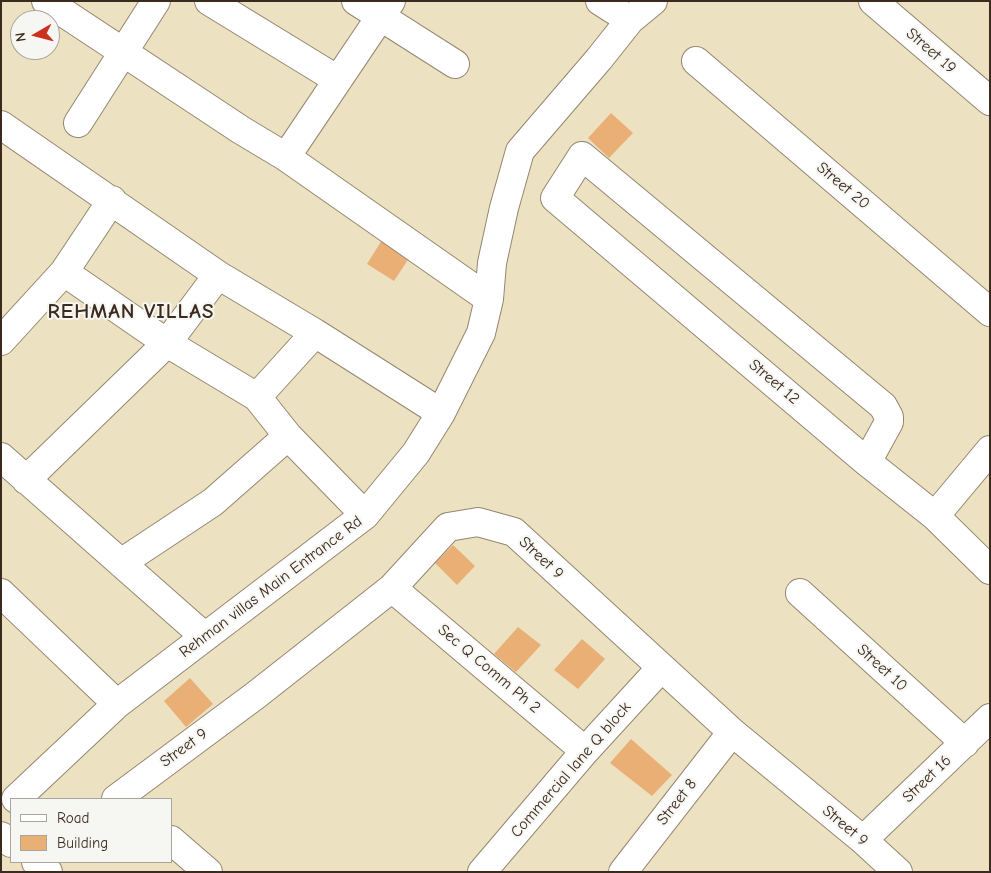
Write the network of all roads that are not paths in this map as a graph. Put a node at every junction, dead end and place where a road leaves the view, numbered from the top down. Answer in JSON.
{"nodes":[{"id":1,"x":46,"y":1,"type":"edge"},
{"id":2,"x":156,"y":1,"type":"edge"},
{"id":3,"x":209,"y":1,"type":"edge"},
{"id":4,"x":356,"y":1,"type":"edge"},
{"id":5,"x":600,"y":1,"type":"edge"},
{"id":6,"x":654,"y":1,"type":"edge"},
{"id":7,"x":873,"y":1,"type":"edge"},
{"id":8,"x":385,"y":9,"type":"edge"},
{"id":9,"x":630,"y":20,"type":"junction"},
{"id":10,"x":122,"y":52,"type":"junction"},
{"id":11,"x":696,"y":61,"type":"dead end"},
{"id":12,"x":455,"y":64,"type":"dead end"},
{"id":13,"x":338,"y":80,"type":"junction"},
{"id":14,"x":990,"y":101,"type":"edge"},
{"id":15,"x":78,"y":123,"type":"dead end"},
{"id":16,"x":1,"y":125,"type":"edge"},
{"id":17,"x":286,"y":157,"type":"junction"},
{"id":18,"x":112,"y":200,"type":"junction"},
{"id":19,"x":64,"y":272,"type":"junction"},
{"id":20,"x":218,"y":274,"type":"junction"},
{"id":21,"x":488,"y":299,"type":"junction"},
{"id":22,"x":990,"y":312,"type":"edge"},
{"id":23,"x":314,"y":333,"type":"junction"},
{"id":24,"x":1,"y":341,"type":"edge"},
{"id":25,"x":167,"y":343,"type":"junction"},
{"id":26,"x":257,"y":396,"type":"junction"},
{"id":27,"x":440,"y":413,"type":"junction"},
{"id":28,"x":288,"y":436,"type":"junction"},
{"id":29,"x":990,"y":450,"type":"edge"},
{"id":30,"x":1,"y":457,"type":"edge"},
{"id":31,"x":868,"y":462,"type":"junction"},
{"id":32,"x":26,"y":480,"type":"junction"},
{"id":33,"x":366,"y":515,"type":"junction"},
{"id":34,"x":935,"y":516,"type":"junction"},
{"id":35,"x":122,"y":563,"type":"junction"},
{"id":36,"x":990,"y":570,"type":"edge"},
{"id":37,"x":392,"y":588,"type":"junction"},
{"id":38,"x":800,"y":593,"type":"dead end"},
{"id":39,"x":1,"y":594,"type":"edge"},
{"id":40,"x":205,"y":638,"type":"junction"},
{"id":41,"x":661,"y":668,"type":"junction"},
{"id":42,"x":117,"y":704,"type":"junction"},
{"id":43,"x":990,"y":718,"type":"edge"},
{"id":44,"x":732,"y":732,"type":"junction"},
{"id":45,"x":965,"y":743,"type":"junction"},
{"id":46,"x":585,"y":751,"type":"junction"},
{"id":47,"x":17,"y":798,"type":"edge"},
{"id":48,"x":120,"y":798,"type":"edge"},
{"id":49,"x":10,"y":805,"type":"edge"},
{"id":50,"x":1,"y":814,"type":"edge"},
{"id":51,"x":863,"y":840,"type":"junction"},
{"id":52,"x":172,"y":841,"type":"edge"},
{"id":53,"x":208,"y":872,"type":"edge"},
{"id":54,"x":482,"y":872,"type":"edge"},
{"id":55,"x":623,"y":872,"type":"edge"},
{"id":56,"x":898,"y":872,"type":"edge"}],
"edges":[{"from":1,"to":10,"type":"street"},
{"from":2,"to":10,"type":"street"},
{"from":3,"to":13,"type":"street"},
{"from":4,"to":8,"type":"street"},
{"from":5,"to":9,"type":"street"},
{"from":6,"to":9,"type":"street","name":"Rehman villas Main Entrance Rd"},
{"from":7,"to":14,"type":"street","name":"Street 19"},
{"from":8,"to":12,"type":"street"},
{"from":8,"to":13,"type":"street"},
{"from":9,"to":21,"type":"street","name":"Rehman villas Main Entrance Rd"},
{"from":10,"to":15,"type":"street"},
{"from":10,"to":17,"type":"street"},
{"from":11,"to":22,"type":"street","name":"Street 20"},
{"from":13,"to":17,"type":"street"},
{"from":16,"to":18,"type":"street"},
{"from":17,"to":21,"type":"street"},
{"from":18,"to":19,"type":"street"},
{"from":18,"to":20,"type":"street"},
{"from":19,"to":24,"type":"street"},
{"from":19,"to":25,"type":"street"},
{"from":20,"to":23,"type":"street"},
{"from":20,"to":25,"type":"street"},
{"from":21,"to":27,"type":"street","name":"Rehman villas Main Entrance Rd"},
{"from":23,"to":26,"type":"street"},
{"from":23,"to":27,"type":"street"},
{"from":25,"to":26,"type":"street"},
{"from":25,"to":32,"type":"street"},
{"from":26,"to":28,"type":"street"},
{"from":27,"to":33,"type":"street","name":"Rehman villas Main Entrance Rd"},
{"from":28,"to":33,"type":"street"},
{"from":28,"to":35,"type":"street"},
{"from":29,"to":34,"type":"street"},
{"from":30,"to":32,"type":"street"},
{"from":31,"to":31,"type":"street","name":"Street 12"},
{"from":31,"to":34,"type":"street","name":"Street 12"},
{"from":32,"to":35,"type":"street"},
{"from":33,"to":40,"type":"street","name":"Rehman villas Main Entrance Rd"},
{"from":34,"to":36,"type":"street","name":"Street 12"},
{"from":35,"to":40,"type":"street"},
{"from":37,"to":41,"type":"street","name":"Street 9"},
{"from":37,"to":46,"type":"street","name":"Sec Q Comm Ph 2"},
{"from":37,"to":48,"type":"street","name":"Street 9"},
{"from":38,"to":45,"type":"street","name":"Street 10"},
{"from":39,"to":42,"type":"street"},
{"from":40,"to":42,"type":"street","name":"Rehman villas Main Entrance Rd"},
{"from":41,"to":44,"type":"street","name":"Street 9"},
{"from":41,"to":46,"type":"street","name":"Commercial lane Q block"},
{"from":42,"to":47,"type":"street","name":"Rehman villas Main Entrance Rd"},
{"from":43,"to":45,"type":"street","name":"Street 16"},
{"from":44,"to":51,"type":"street","name":"Street 9"},
{"from":44,"to":55,"type":"street","name":"Street 8"},
{"from":45,"to":51,"type":"street","name":"Street 16"},
{"from":46,"to":54,"type":"street","name":"Commercial lane Q block"},
{"from":49,"to":50,"type":"street"},
{"from":51,"to":56,"type":"street","name":"Street 9"},
{"from":52,"to":53,"type":"street"}]}
